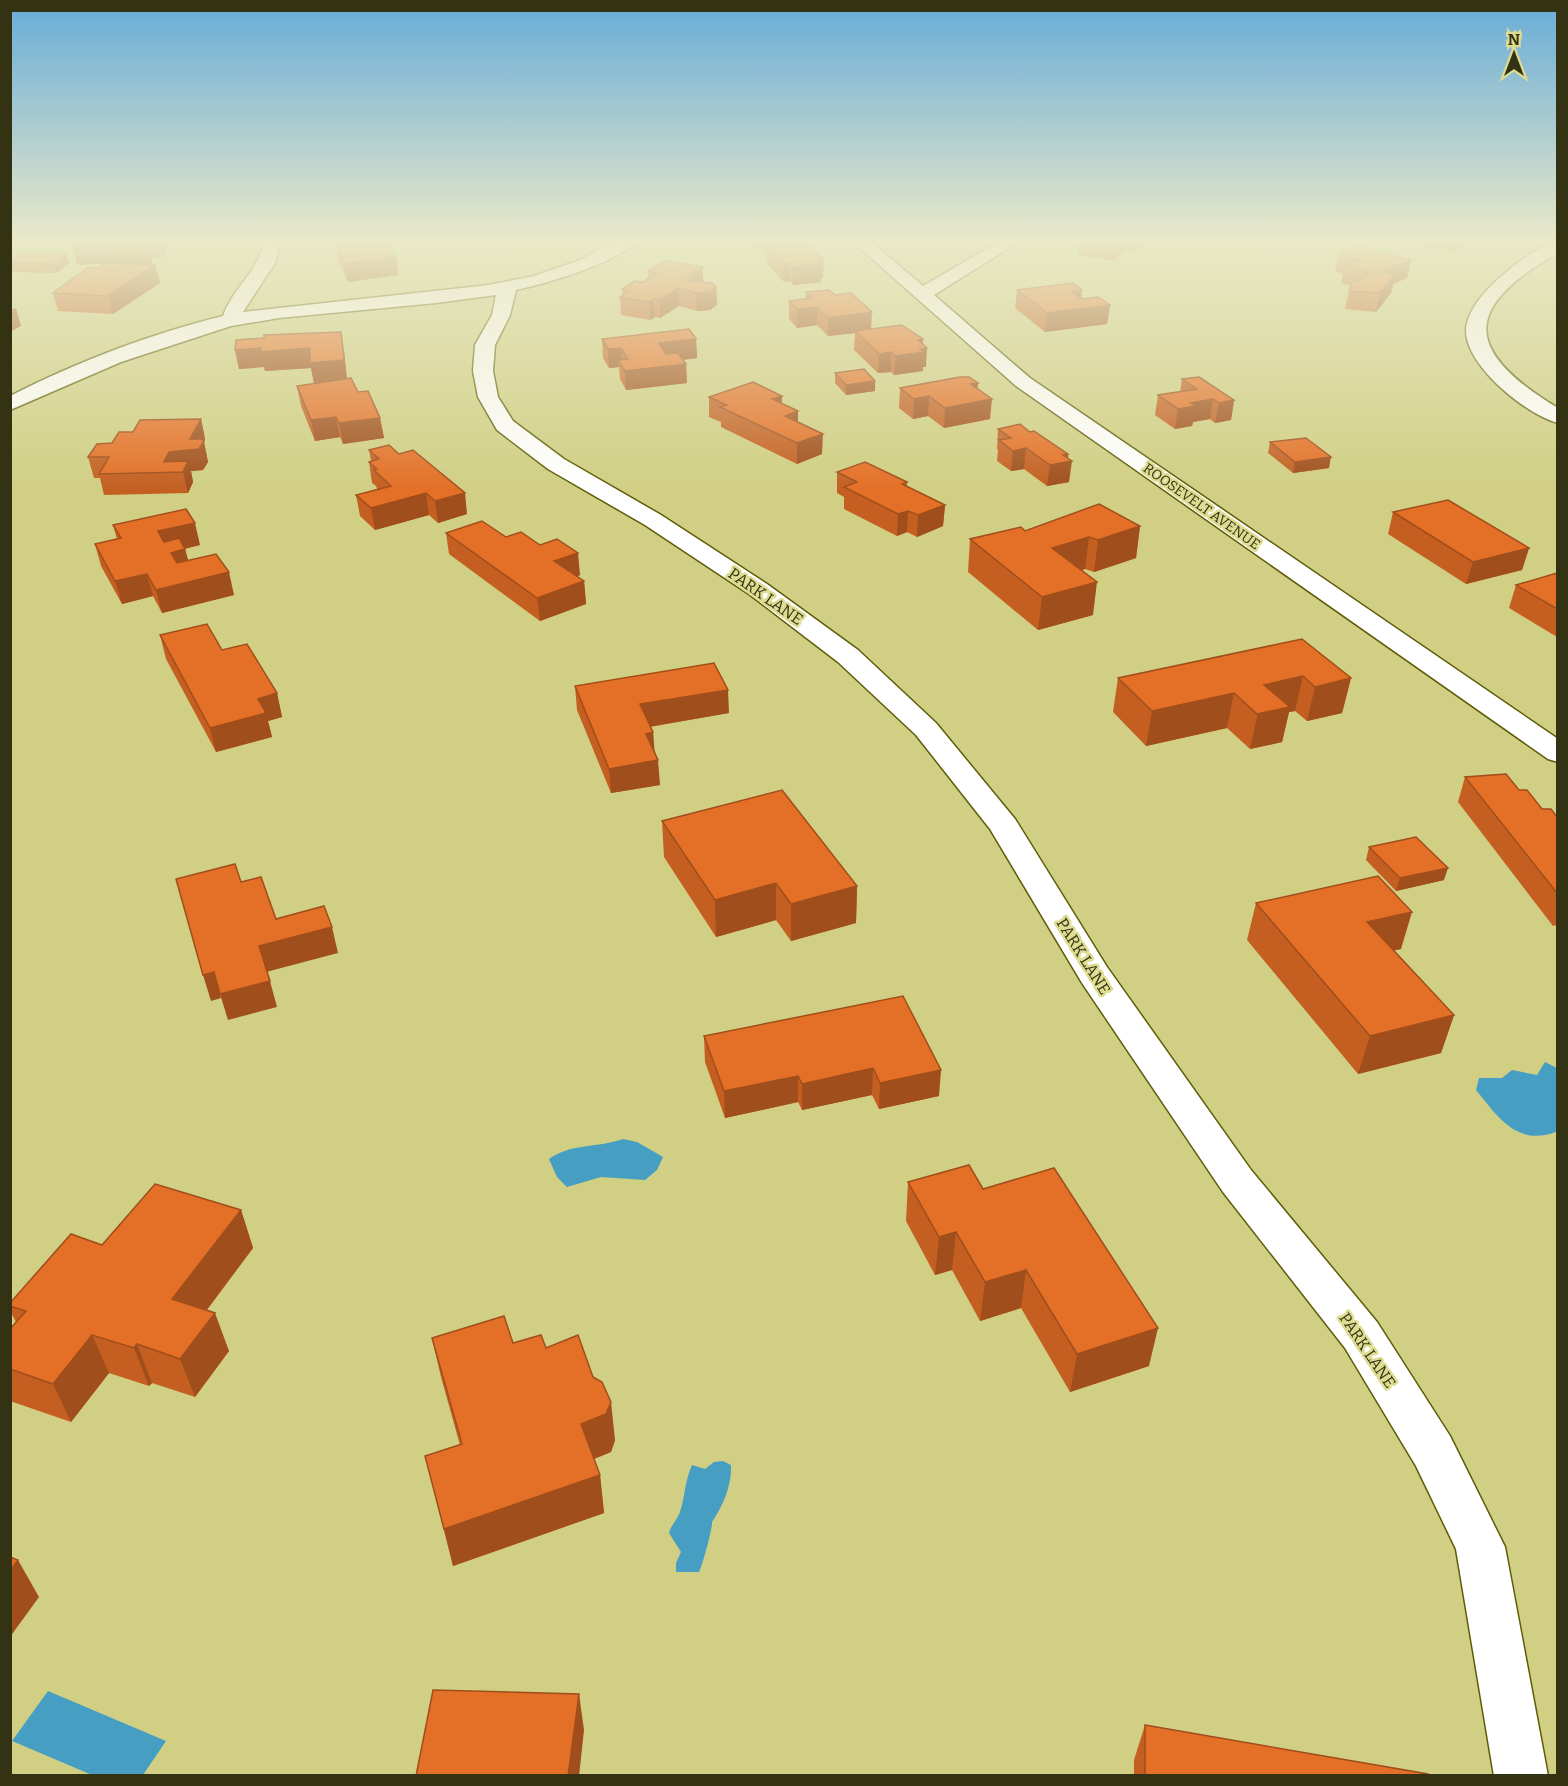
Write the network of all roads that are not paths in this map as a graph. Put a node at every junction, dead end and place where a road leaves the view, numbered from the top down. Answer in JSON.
{"nodes":[{"id":1,"x":217,"y":324,"type":"edge"},
{"id":2,"x":496,"y":324,"type":"edge"},
{"id":3,"x":955,"y":324,"type":"edge"},
{"id":4,"x":1476,"y":324,"type":"edge"},
{"id":5,"x":10,"y":404,"type":"edge"},
{"id":6,"x":1557,"y":417,"type":"edge"},
{"id":7,"x":1557,"y":753,"type":"edge"},
{"id":8,"x":1521,"y":1776,"type":"edge"}],
"edges":[{"from":1,"to":5,"type":"street"},
{"from":2,"to":8,"type":"street","name":"PARK LANE"},
{"from":3,"to":7,"type":"street","name":"ROOSEVELT AVENUE"},
{"from":4,"to":6,"type":"street"}]}
